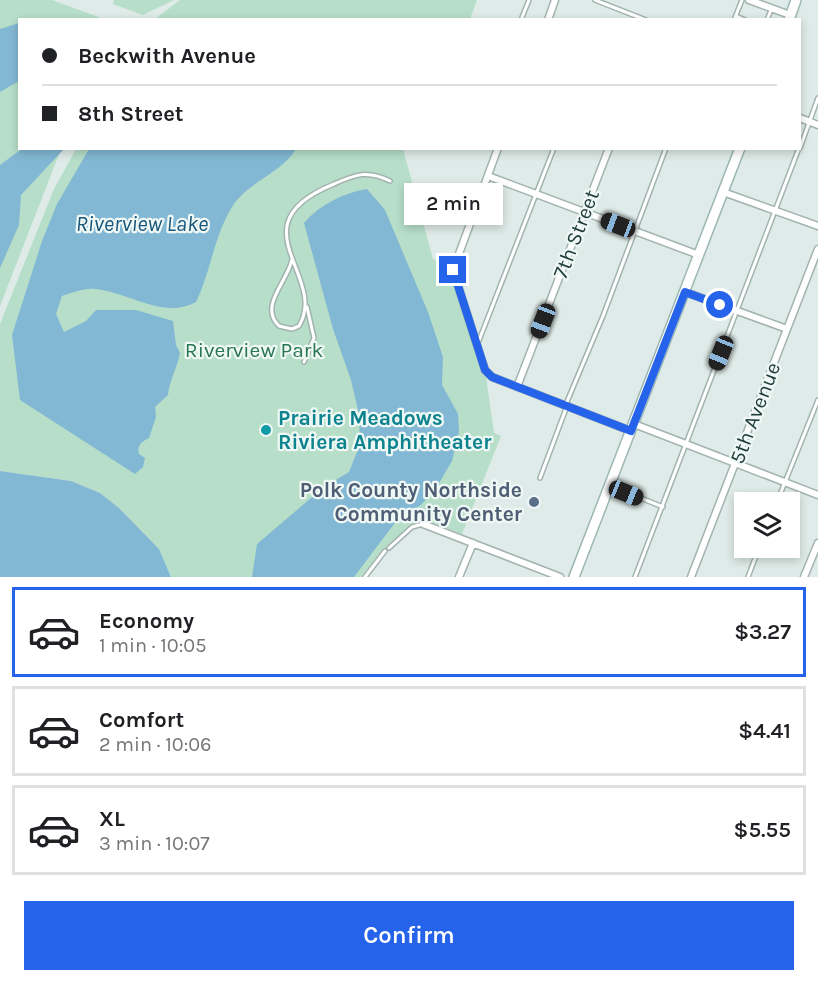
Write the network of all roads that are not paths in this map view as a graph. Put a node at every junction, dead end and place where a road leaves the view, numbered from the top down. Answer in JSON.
{"nodes":[{"id":1,"x":529,"y":0,"type":"edge"},
{"id":2,"x":555,"y":0,"type":"edge"},
{"id":3,"x":595,"y":0,"type":"edge"},
{"id":4,"x":742,"y":0,"type":"edge"},
{"id":5,"x":749,"y":0,"type":"edge"},
{"id":6,"x":796,"y":0,"type":"edge"},
{"id":7,"x":772,"y":9,"type":"junction"},
{"id":8,"x":789,"y":17,"type":"edge"},
{"id":9,"x":522,"y":18,"type":"edge"},
{"id":10,"x":549,"y":18,"type":"edge"},
{"id":11,"x":641,"y":18,"type":"edge"},
{"id":12,"x":735,"y":18,"type":"edge"},
{"id":13,"x":769,"y":18,"type":"edge"},
{"id":14,"x":818,"y":98,"type":"edge"},
{"id":15,"x":801,"y":118,"type":"edge"},
{"id":16,"x":809,"y":122,"type":"junction"},
{"id":17,"x":818,"y":125,"type":"edge"},
{"id":18,"x":801,"y":143,"type":"edge"},
{"id":19,"x":497,"y":150,"type":"edge"},
{"id":20,"x":553,"y":150,"type":"edge"},
{"id":21,"x":608,"y":150,"type":"edge"},
{"id":22,"x":665,"y":150,"type":"edge"},
{"id":23,"x":739,"y":150,"type":"edge"},
{"id":24,"x":798,"y":150,"type":"edge"},
{"id":25,"x":488,"y":176,"type":"junction"},
{"id":26,"x":390,"y":181,"type":"dead end"},
{"id":27,"x":723,"y":192,"type":"junction"},
{"id":28,"x":537,"y":194,"type":"junction"},
{"id":29,"x":777,"y":211,"type":"junction"},
{"id":30,"x":585,"y":212,"type":"junction"},
{"id":31,"x":818,"y":226,"type":"edge"},
{"id":32,"x":635,"y":231,"type":"junction"},
{"id":33,"x":818,"y":249,"type":"edge"},
{"id":34,"x":699,"y":255,"type":"junction"},
{"id":35,"x":292,"y":259,"type":"junction"},
{"id":36,"x":685,"y":292,"type":"junction"},
{"id":37,"x":306,"y":303,"type":"junction"},
{"id":38,"x":737,"y":311,"type":"junction"},
{"id":39,"x":787,"y":329,"type":"junction"},
{"id":40,"x":476,"y":347,"type":"junction"},
{"id":41,"x":304,"y":362,"type":"dead end"},
{"id":42,"x":518,"y":387,"type":"junction"},
{"id":43,"x":818,"y":400,"type":"edge"},
{"id":44,"x":566,"y":406,"type":"junction"},
{"id":45,"x":633,"y":428,"type":"junction"},
{"id":46,"x":687,"y":444,"type":"junction"},
{"id":47,"x":736,"y":463,"type":"junction"},
{"id":48,"x":540,"y":478,"type":"dead end"},
{"id":49,"x":785,"y":482,"type":"junction"},
{"id":50,"x":609,"y":486,"type":"junction"},
{"id":51,"x":781,"y":492,"type":"edge"},
{"id":52,"x":818,"y":495,"type":"edge"},
{"id":53,"x":663,"y":507,"type":"junction"},
{"id":54,"x":423,"y":524,"type":"joint"},
{"id":55,"x":473,"y":543,"type":"junction"},
{"id":56,"x":818,"y":543,"type":"edge"},
{"id":57,"x":755,"y":558,"type":"edge"},
{"id":58,"x":365,"y":577,"type":"edge"},
{"id":59,"x":459,"y":577,"type":"edge"},
{"id":60,"x":560,"y":577,"type":"edge"},
{"id":61,"x":574,"y":577,"type":"edge"},
{"id":62,"x":636,"y":577,"type":"edge"},
{"id":63,"x":691,"y":577,"type":"edge"},
{"id":64,"x":748,"y":577,"type":"edge"},
{"id":65,"x":804,"y":577,"type":"edge"}],
"edges":[{"from":1,"to":9,"type":"lane"},
{"from":2,"to":10,"type":"street"},
{"from":3,"to":11,"type":"lane"},
{"from":4,"to":12,"type":"lane"},
{"from":5,"to":7,"type":"street"},
{"from":6,"to":8,"type":"main road"},
{"from":7,"to":8,"type":"street"},
{"from":7,"to":13,"type":"lane"},
{"from":14,"to":16,"type":"lane"},
{"from":15,"to":16,"type":"street"},
{"from":16,"to":17,"type":"street"},
{"from":16,"to":18,"type":"lane"},
{"from":19,"to":25,"type":"street"},
{"from":20,"to":28,"type":"lane"},
{"from":21,"to":30,"type":"street","name":"7th Street"},
{"from":22,"to":32,"type":"lane"},
{"from":23,"to":27,"type":"main road"},
{"from":24,"to":29,"type":"lane"},
{"from":25,"to":28,"type":"street"},
{"from":25,"to":40,"type":"street"},
{"from":26,"to":35,"type":"lane"},
{"from":27,"to":29,"type":"street"},
{"from":27,"to":34,"type":"main road"},
{"from":28,"to":30,"type":"street"},
{"from":28,"to":40,"type":"lane"},
{"from":29,"to":31,"type":"street"},
{"from":29,"to":38,"type":"lane"},
{"from":30,"to":32,"type":"street"},
{"from":30,"to":42,"type":"street","name":"7th Street"},
{"from":32,"to":34,"type":"street"},
{"from":32,"to":44,"type":"lane"},
{"from":33,"to":39,"type":"street","name":"5th Avenue"},
{"from":34,"to":36,"type":"main road"},
{"from":35,"to":37,"type":"lane"},
{"from":35,"to":37,"type":"lane"},
{"from":36,"to":38,"type":"street"},
{"from":36,"to":45,"type":"main road"},
{"from":37,"to":41,"type":"lane"},
{"from":38,"to":39,"type":"street"},
{"from":38,"to":46,"type":"lane"},
{"from":39,"to":47,"type":"street","name":"5th Avenue"},
{"from":40,"to":42,"type":"street"},
{"from":42,"to":44,"type":"street"},
{"from":43,"to":49,"type":"lane"},
{"from":44,"to":45,"type":"street"},
{"from":44,"to":48,"type":"lane"},
{"from":45,"to":46,"type":"street"},
{"from":45,"to":50,"type":"main road"},
{"from":46,"to":47,"type":"street"},
{"from":46,"to":53,"type":"lane"},
{"from":47,"to":49,"type":"street"},
{"from":47,"to":63,"type":"street","name":"5th Avenue"},
{"from":49,"to":51,"type":"lane"},
{"from":49,"to":52,"type":"street"},
{"from":50,"to":53,"type":"lane"},
{"from":50,"to":61,"type":"main road"},
{"from":53,"to":62,"type":"lane"},
{"from":54,"to":55,"type":"street"},
{"from":54,"to":58,"type":"lane"},
{"from":55,"to":59,"type":"street"},
{"from":55,"to":60,"type":"street"},
{"from":56,"to":65,"type":"street"},
{"from":57,"to":64,"type":"lane"}]}
